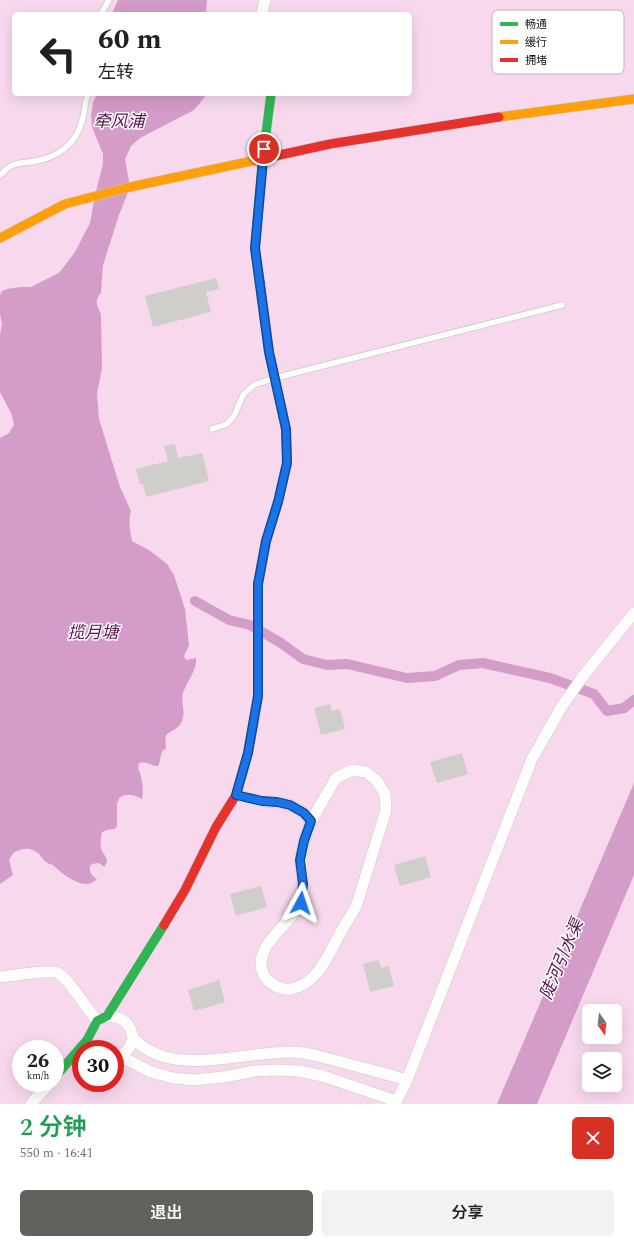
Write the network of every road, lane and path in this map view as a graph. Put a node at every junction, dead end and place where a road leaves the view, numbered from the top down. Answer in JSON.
{"nodes":[{"id":1,"x":109,"y":0,"type":"edge"},
{"id":2,"x":265,"y":0,"type":"edge"},
{"id":3,"x":102,"y":12,"type":"edge"},
{"id":4,"x":262,"y":12,"type":"edge"},
{"id":5,"x":87,"y":96,"type":"edge"},
{"id":6,"x":271,"y":96,"type":"edge"},
{"id":7,"x":634,"y":99,"type":"edge"},
{"id":8,"x":0,"y":175,"type":"edge"},
{"id":9,"x":0,"y":238,"type":"edge"},
{"id":10,"x":562,"y":305,"type":"dead end"},
{"id":11,"x":275,"y":378,"type":"junction"},
{"id":12,"x":212,"y":429,"type":"dead end"},
{"id":13,"x":634,"y":613,"type":"edge"},
{"id":14,"x":236,"y":795,"type":"junction"},
{"id":15,"x":311,"y":821,"type":"junction"},
{"id":16,"x":0,"y":977,"type":"edge"},
{"id":17,"x":102,"y":1018,"type":"junction"},
{"id":18,"x":133,"y":1037,"type":"junction"},
{"id":19,"x":92,"y":1040,"type":"edge"},
{"id":20,"x":124,"y":1053,"type":"edge"},
{"id":21,"x":124,"y":1059,"type":"edge"},
{"id":22,"x":72,"y":1061,"type":"edge"},
{"id":23,"x":64,"y":1069,"type":"edge"},
{"id":24,"x":407,"y":1080,"type":"junction"},
{"id":25,"x":42,"y":1092,"type":"edge"},
{"id":26,"x":395,"y":1103,"type":"edge"},
{"id":27,"x":31,"y":1104,"type":"edge"}],
"edges":[{"from":1,"to":3,"type":"lane"},
{"from":2,"to":4,"type":"street"},
{"from":5,"to":8,"type":"lane"},
{"from":6,"to":11,"type":"street","bridge":true},
{"from":7,"to":9,"type":"street"},
{"from":10,"to":11,"type":"lane"},
{"from":11,"to":12,"type":"lane"},
{"from":11,"to":14,"type":"street"},
{"from":13,"to":24,"type":"street"},
{"from":14,"to":15,"type":"street"},
{"from":14,"to":17,"type":"street"},
{"from":15,"to":15,"type":"street"},
{"from":16,"to":17,"type":"street"},
{"from":17,"to":18,"type":"street"},
{"from":17,"to":19,"type":"street"},
{"from":18,"to":20,"type":"street"},
{"from":18,"to":24,"type":"street"},
{"from":21,"to":26,"type":"street"},
{"from":22,"to":23,"type":"street"},
{"from":24,"to":26,"type":"street"},
{"from":25,"to":27,"type":"street"}]}
